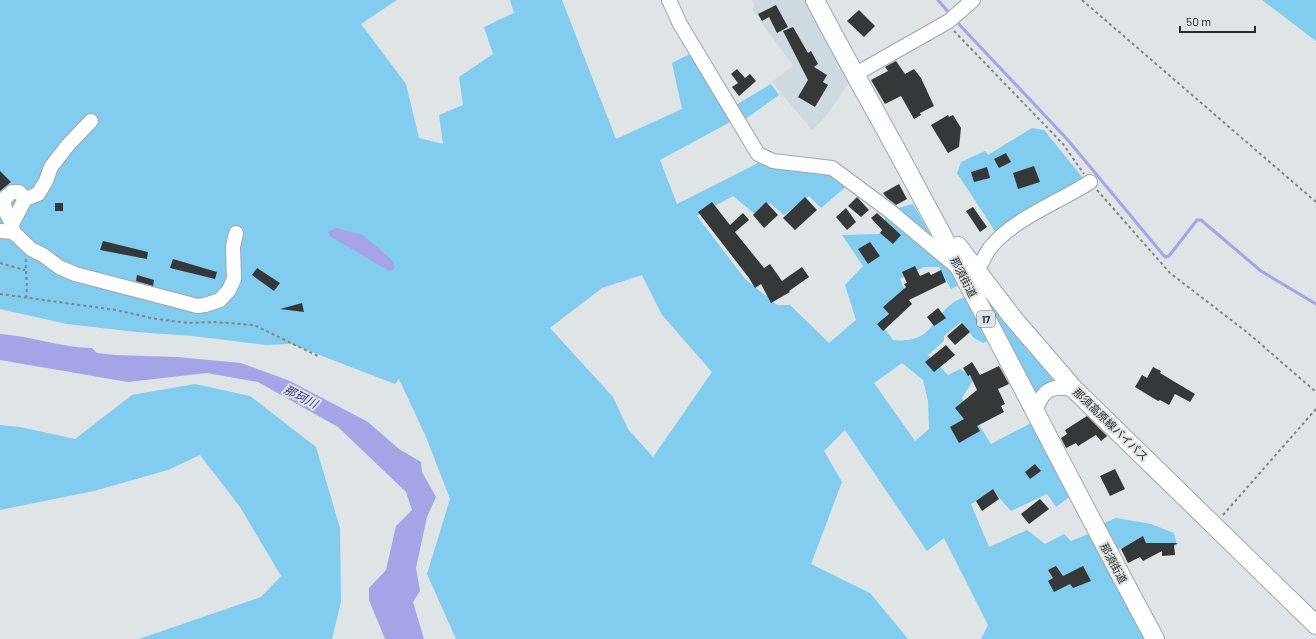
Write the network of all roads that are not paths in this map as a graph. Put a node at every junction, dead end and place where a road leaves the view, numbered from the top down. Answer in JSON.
{"nodes":[{"id":1,"x":669,"y":0,"type":"edge"},
{"id":2,"x":815,"y":0,"type":"edge"},
{"id":3,"x":973,"y":0,"type":"edge"},
{"id":4,"x":854,"y":75,"type":"junction"},
{"id":5,"x":91,"y":121,"type":"dead end"},
{"id":6,"x":1090,"y":182,"type":"road end"},
{"id":7,"x":8,"y":229,"type":"edge"},
{"id":8,"x":236,"y":233,"type":"dead end"},
{"id":9,"x":969,"y":271,"type":"junction"},
{"id":10,"x":1075,"y":390,"type":"junction"},
{"id":11,"x":1035,"y":412,"type":"junction"},
{"id":12,"x":1316,"y":625,"type":"edge"},
{"id":13,"x":1155,"y":639,"type":"edge"}],
"edges":[{"from":1,"to":9,"type":"street"},
{"from":2,"to":4,"type":"main road","name":"那須街道","number":"17"},
{"from":3,"to":4,"type":"street"},
{"from":4,"to":9,"type":"main road","name":"那須街道","number":"17"},
{"from":5,"to":7,"type":"street"},
{"from":6,"to":9,"type":"street"},
{"from":7,"to":8,"type":"street"},
{"from":9,"to":10,"type":"main road","name":"那須高原線バイパス","number":"17"},
{"from":9,"to":11,"type":"main road","name":"那須街道","number":"17"},
{"from":10,"to":11,"type":"street"},
{"from":10,"to":12,"type":"main road","name":"那須高原線バイパス","number":"17"},
{"from":11,"to":13,"type":"main road","name":"那須街道","number":"17"}]}
